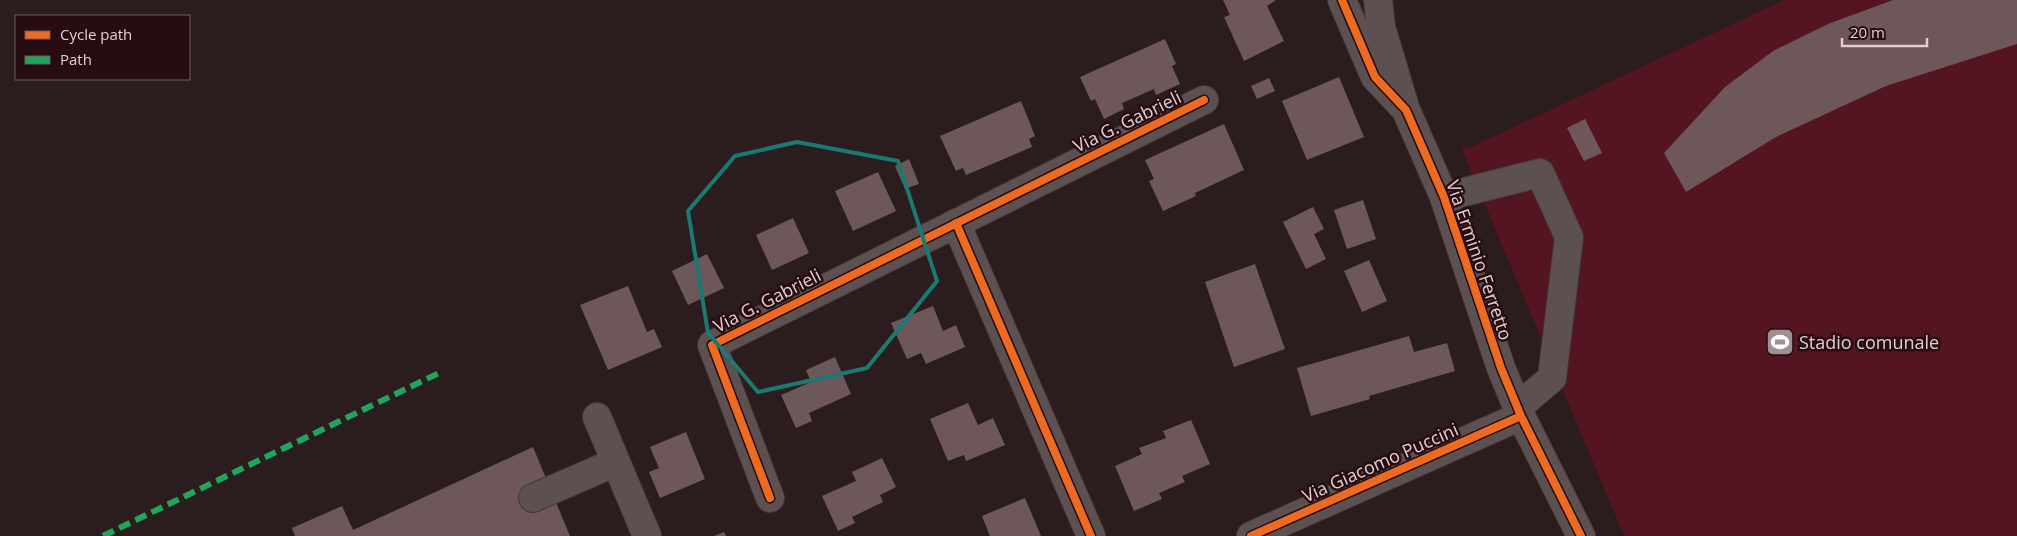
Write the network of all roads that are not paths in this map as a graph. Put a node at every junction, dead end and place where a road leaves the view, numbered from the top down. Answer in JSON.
{"nodes":[{"id":1,"x":1342,"y":0,"type":"edge"},
{"id":2,"x":1378,"y":0,"type":"edge"},
{"id":3,"x":1204,"y":100,"type":"dead end"},
{"id":4,"x":1406,"y":110,"type":"junction"},
{"id":5,"x":1444,"y":198,"type":"junction"},
{"id":6,"x":956,"y":223,"type":"junction"},
{"id":7,"x":1519,"y":412,"type":"junction"},
{"id":8,"x":597,"y":417,"type":"dead end"},
{"id":9,"x":616,"y":462,"type":"junction"},
{"id":10,"x":533,"y":498,"type":"dead end"},
{"id":11,"x":770,"y":498,"type":"dead end"},
{"id":12,"x":647,"y":536,"type":"edge"},
{"id":13,"x":1091,"y":536,"type":"edge"},
{"id":14,"x":1250,"y":536,"type":"edge"},
{"id":15,"x":1581,"y":536,"type":"edge"}],
"edges":[{"from":1,"to":4,"type":"street","name":"Via Erminio Ferretto"},
{"from":2,"to":4,"type":"street"},
{"from":3,"to":6,"type":"street","name":"Via G. Gabrieli"},
{"from":4,"to":5,"type":"street","name":"Via Erminio Ferretto"},
{"from":5,"to":7,"type":"street","name":"Via Erminio Ferretto"},
{"from":5,"to":7,"type":"street","name":"Via Giacomo Puccini"},
{"from":6,"to":11,"type":"street","name":"Via G. Gabrieli"},
{"from":6,"to":13,"type":"street"},
{"from":7,"to":14,"type":"street","name":"Via Giacomo Puccini"},
{"from":7,"to":15,"type":"street","name":"Via Erminio Ferretto"},
{"from":8,"to":9,"type":"street"},
{"from":9,"to":10,"type":"street"},
{"from":9,"to":12,"type":"street"}]}
